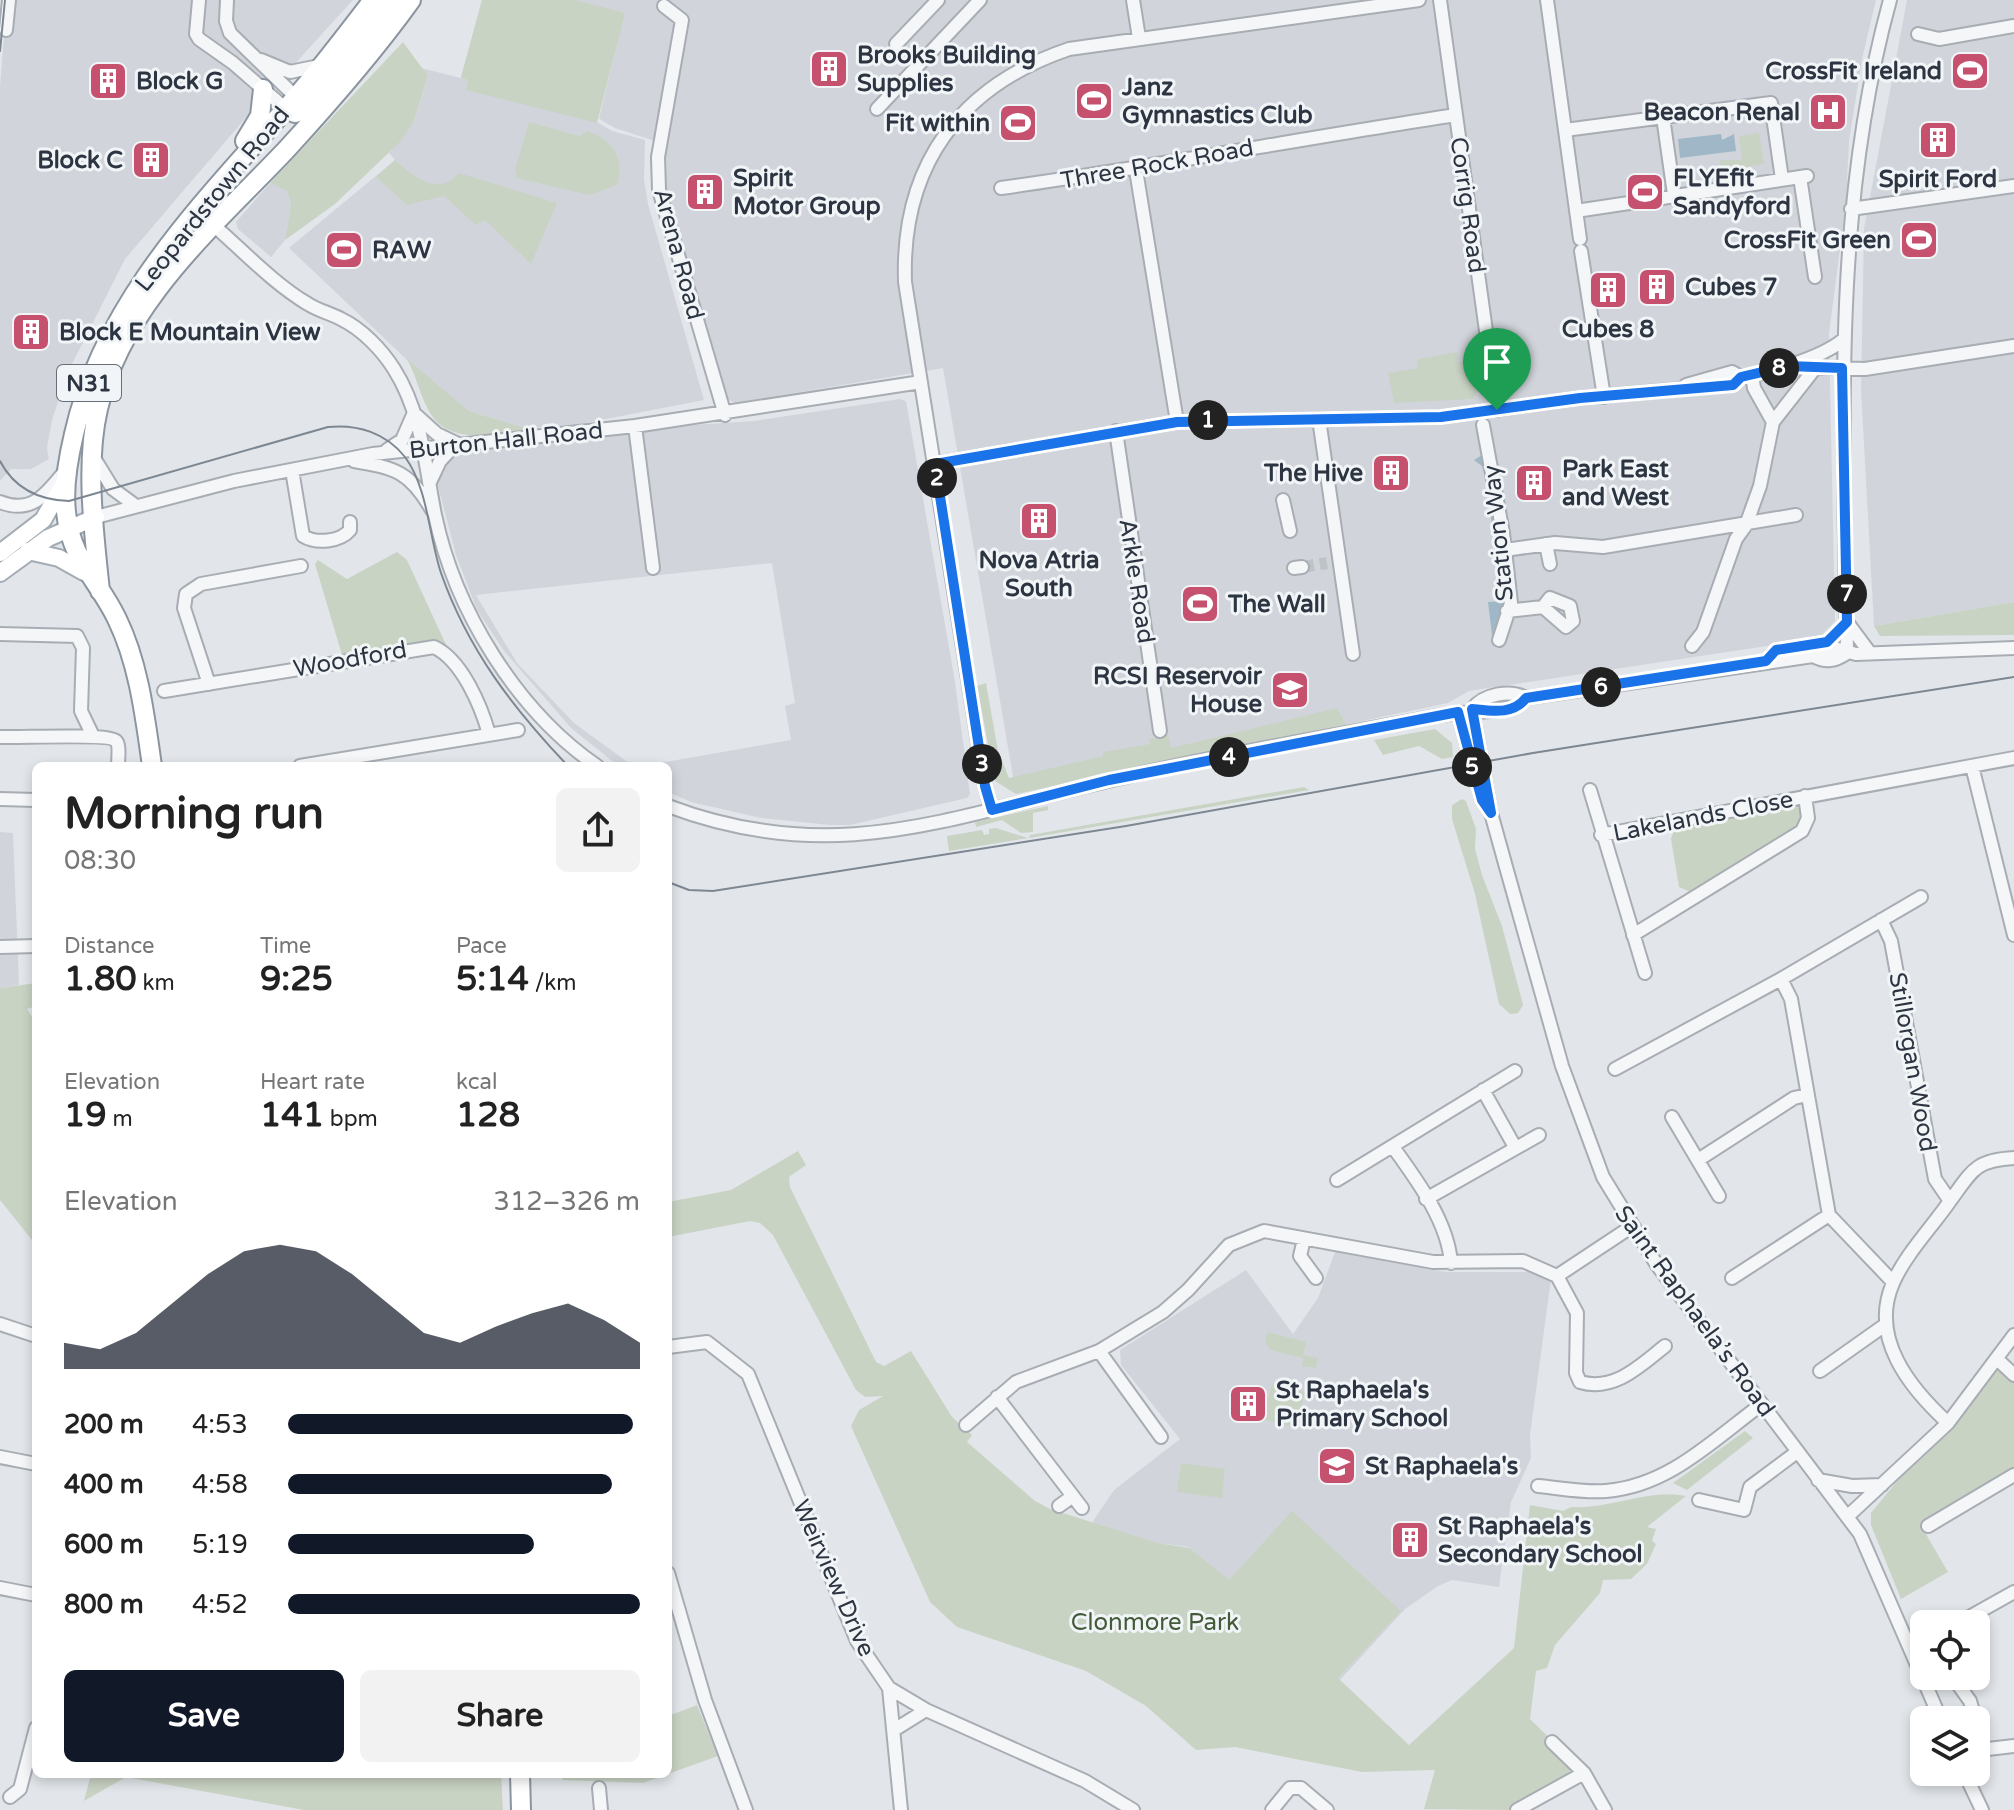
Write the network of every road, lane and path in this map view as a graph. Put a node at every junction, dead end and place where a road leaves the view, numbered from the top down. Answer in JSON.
{"nodes":[{"id":1,"x":9,"y":0,"type":"edge"},
{"id":2,"x":199,"y":0,"type":"edge"},
{"id":3,"x":227,"y":0,"type":"edge"},
{"id":4,"x":373,"y":0,"type":"edge"},
{"id":5,"x":393,"y":0,"type":"edge"},
{"id":6,"x":411,"y":0,"type":"edge"},
{"id":7,"x":938,"y":0,"type":"edge"},
{"id":8,"x":980,"y":0,"type":"edge"},
{"id":9,"x":1133,"y":0,"type":"edge"},
{"id":10,"x":1419,"y":0,"type":"edge"},
{"id":11,"x":1440,"y":0,"type":"edge"},
{"id":12,"x":1547,"y":0,"type":"edge"},
{"id":13,"x":1890,"y":0,"type":"edge"},
{"id":14,"x":1339,"y":5,"type":"edge"},
{"id":15,"x":664,"y":6,"type":"dead end"},
{"id":16,"x":2014,"y":26,"type":"edge"},
{"id":17,"x":6,"y":30,"type":"dead end"},
{"id":18,"x":230,"y":33,"type":"junction"},
{"id":19,"x":1918,"y":34,"type":"dead end"},
{"id":20,"x":1139,"y":38,"type":"junction"},
{"id":21,"x":896,"y":44,"type":"dead end"},
{"id":22,"x":214,"y":49,"type":"junction"},
{"id":23,"x":251,"y":55,"type":"junction"},
{"id":24,"x":323,"y":64,"type":"junction"},
{"id":25,"x":263,"y":89,"type":"junction"},
{"id":26,"x":301,"y":107,"type":"junction"},
{"id":27,"x":877,"y":109,"type":"dead end"},
{"id":28,"x":1456,"y":115,"type":"junction"},
{"id":29,"x":1663,"y":117,"type":"junction"},
{"id":30,"x":1565,"y":130,"type":"junction"},
{"id":31,"x":1136,"y":170,"type":"junction"},
{"id":32,"x":1782,"y":179,"type":"junction"},
{"id":33,"x":2014,"y":186,"type":"edge"},
{"id":34,"x":1001,"y":188,"type":"dead end"},
{"id":35,"x":1674,"y":194,"type":"junction"},
{"id":36,"x":209,"y":197,"type":"junction"},
{"id":37,"x":1851,"y":209,"type":"junction"},
{"id":38,"x":1576,"y":211,"type":"junction"},
{"id":39,"x":214,"y":225,"type":"junction"},
{"id":40,"x":1815,"y":277,"type":"dead end"},
{"id":41,"x":1843,"y":340,"type":"junction"},
{"id":42,"x":2014,"y":346,"type":"edge"},
{"id":43,"x":1788,"y":366,"type":"junction"},
{"id":44,"x":1816,"y":367,"type":"junction"},
{"id":45,"x":1842,"y":368,"type":"junction"},
{"id":46,"x":1746,"y":376,"type":"junction"},
{"id":47,"x":921,"y":382,"type":"junction"},
{"id":48,"x":1604,"y":397,"type":"junction"},
{"id":49,"x":1497,"y":410,"type":"junction"},
{"id":50,"x":413,"y":412,"type":"junction"},
{"id":51,"x":725,"y":415,"type":"junction"},
{"id":52,"x":1319,"y":419,"type":"junction"},
{"id":53,"x":1177,"y":422,"type":"junction"},
{"id":54,"x":1773,"y":422,"type":"junction"},
{"id":55,"x":1483,"y":425,"type":"dead end"},
{"id":56,"x":635,"y":426,"type":"junction"},
{"id":57,"x":1116,"y":431,"type":"junction"},
{"id":58,"x":458,"y":447,"type":"junction"},
{"id":59,"x":424,"y":450,"type":"junction"},
{"id":60,"x":92,"y":451,"type":"junction"},
{"id":61,"x":380,"y":453,"type":"junction"},
{"id":62,"x":351,"y":461,"type":"junction"},
{"id":63,"x":935,"y":464,"type":"junction"},
{"id":64,"x":292,"y":470,"type":"junction"},
{"id":65,"x":66,"y":474,"type":"junction"},
{"id":66,"x":430,"y":482,"type":"junction"},
{"id":67,"x":1283,"y":500,"type":"dead end"},
{"id":68,"x":0,"y":502,"type":"edge"},
{"id":69,"x":136,"y":506,"type":"junction"},
{"id":70,"x":1796,"y":515,"type":"dead end"},
{"id":71,"x":435,"y":516,"type":"junction"},
{"id":72,"x":96,"y":517,"type":"junction"},
{"id":73,"x":350,"y":522,"type":"dead end"},
{"id":74,"x":1746,"y":525,"type":"junction"},
{"id":75,"x":68,"y":528,"type":"junction"},
{"id":76,"x":1290,"y":531,"type":"dead end"},
{"id":77,"x":1551,"y":539,"type":"junction"},
{"id":78,"x":1505,"y":550,"type":"junction"},
{"id":79,"x":28,"y":551,"type":"junction"},
{"id":80,"x":0,"y":553,"type":"edge"},
{"id":81,"x":1550,"y":564,"type":"dead end"},
{"id":82,"x":301,"y":566,"type":"dead end"},
{"id":83,"x":653,"y":568,"type":"dead end"},
{"id":84,"x":84,"y":572,"type":"junction"},
{"id":85,"x":0,"y":573,"type":"edge"},
{"id":86,"x":100,"y":591,"type":"junction"},
{"id":87,"x":1547,"y":598,"type":"junction"},
{"id":88,"x":1507,"y":611,"type":"junction"},
{"id":89,"x":1847,"y":622,"type":"junction"},
{"id":90,"x":0,"y":634,"type":"edge"},
{"id":91,"x":1499,"y":640,"type":"dead end"},
{"id":92,"x":1692,"y":646,"type":"dead end"},
{"id":93,"x":2014,"y":648,"type":"edge"},
{"id":94,"x":1847,"y":653,"type":"junction"},
{"id":95,"x":1870,"y":653,"type":"junction"},
{"id":96,"x":1353,"y":654,"type":"dead end"},
{"id":97,"x":1766,"y":661,"type":"junction"},
{"id":98,"x":209,"y":684,"type":"junction"},
{"id":99,"x":164,"y":691,"type":"dead end"},
{"id":100,"x":1472,"y":709,"type":"junction"},
{"id":101,"x":1458,"y":712,"type":"junction"},
{"id":102,"x":518,"y":730,"type":"dead end"},
{"id":103,"x":1160,"y":731,"type":"dead end"},
{"id":104,"x":92,"y":734,"type":"junction"},
{"id":105,"x":489,"y":734,"type":"junction"},
{"id":106,"x":0,"y":737,"type":"edge"},
{"id":107,"x":2014,"y":758,"type":"edge"},
{"id":108,"x":118,"y":762,"type":"edge"},
{"id":109,"x":151,"y":762,"type":"edge"},
{"id":110,"x":324,"y":762,"type":"edge"},
{"id":111,"x":593,"y":762,"type":"edge"},
{"id":112,"x":1972,"y":766,"type":"junction"},
{"id":113,"x":1590,"y":790,"type":"dead end"},
{"id":114,"x":1805,"y":796,"type":"junction"},
{"id":115,"x":0,"y":799,"type":"edge"},
{"id":116,"x":32,"y":800,"type":"edge"},
{"id":117,"x":672,"y":807,"type":"edge"},
{"id":118,"x":992,"y":810,"type":"junction"},
{"id":119,"x":1491,"y":813,"type":"junction"},
{"id":120,"x":1601,"y":835,"type":"junction"},
{"id":121,"x":1921,"y":897,"type":"dead end"},
{"id":122,"x":2010,"y":903,"type":"edge"},
{"id":123,"x":1881,"y":920,"type":"junction"},
{"id":124,"x":1633,"y":935,"type":"junction"},
{"id":125,"x":2014,"y":935,"type":"edge"},
{"id":126,"x":32,"y":946,"type":"edge"},
{"id":127,"x":0,"y":947,"type":"edge"},
{"id":128,"x":1645,"y":973,"type":"dead end"},
{"id":129,"x":1781,"y":979,"type":"junction"},
{"id":130,"x":1615,"y":1069,"type":"dead end"},
{"id":131,"x":1515,"y":1071,"type":"dead end"},
{"id":132,"x":1483,"y":1090,"type":"junction"},
{"id":133,"x":1807,"y":1095,"type":"junction"},
{"id":134,"x":1672,"y":1117,"type":"dead end"},
{"id":135,"x":1539,"y":1135,"type":"dead end"},
{"id":136,"x":1393,"y":1147,"type":"junction"},
{"id":137,"x":1515,"y":1147,"type":"junction"},
{"id":138,"x":2014,"y":1158,"type":"edge"},
{"id":139,"x":1698,"y":1160,"type":"junction"},
{"id":140,"x":1337,"y":1180,"type":"dead end"},
{"id":141,"x":1719,"y":1196,"type":"dead end"},
{"id":142,"x":1426,"y":1199,"type":"junction"},
{"id":143,"x":1950,"y":1201,"type":"junction"},
{"id":144,"x":1829,"y":1215,"type":"junction"},
{"id":145,"x":1631,"y":1227,"type":"junction"},
{"id":146,"x":1304,"y":1239,"type":"junction"},
{"id":147,"x":1451,"y":1263,"type":"junction"},
{"id":148,"x":1557,"y":1276,"type":"junction"},
{"id":149,"x":1316,"y":1278,"type":"dead end"},
{"id":150,"x":1732,"y":1278,"type":"dead end"},
{"id":151,"x":1893,"y":1282,"type":"junction"},
{"id":152,"x":0,"y":1324,"type":"edge"},
{"id":153,"x":1885,"y":1325,"type":"junction"},
{"id":154,"x":32,"y":1335,"type":"edge"},
{"id":155,"x":2014,"y":1335,"type":"edge"},
{"id":156,"x":674,"y":1345,"type":"edge"},
{"id":157,"x":1665,"y":1346,"type":"dead end"},
{"id":158,"x":1099,"y":1351,"type":"junction"},
{"id":159,"x":1997,"y":1359,"type":"junction"},
{"id":160,"x":1820,"y":1371,"type":"dead end"},
{"id":161,"x":2014,"y":1375,"type":"edge"},
{"id":162,"x":997,"y":1397,"type":"junction"},
{"id":163,"x":1762,"y":1404,"type":"junction"},
{"id":164,"x":1948,"y":1423,"type":"junction"},
{"id":165,"x":967,"y":1425,"type":"dead end"},
{"id":166,"x":1161,"y":1437,"type":"dead end"},
{"id":167,"x":1797,"y":1452,"type":"junction"},
{"id":168,"x":0,"y":1457,"type":"edge"},
{"id":169,"x":32,"y":1463,"type":"edge"},
{"id":170,"x":2014,"y":1475,"type":"edge"},
{"id":171,"x":1818,"y":1480,"type":"junction"},
{"id":172,"x":1882,"y":1485,"type":"junction"},
{"id":173,"x":1538,"y":1486,"type":"dead end"},
{"id":174,"x":1073,"y":1496,"type":"junction"},
{"id":175,"x":1699,"y":1500,"type":"dead end"},
{"id":176,"x":1059,"y":1506,"type":"dead end"},
{"id":177,"x":1082,"y":1508,"type":"dead end"},
{"id":178,"x":1848,"y":1516,"type":"junction"},
{"id":179,"x":1928,"y":1526,"type":"dead end"},
{"id":180,"x":672,"y":1587,"type":"edge"},
{"id":181,"x":0,"y":1588,"type":"edge"},
{"id":182,"x":2014,"y":1592,"type":"edge"},
{"id":183,"x":32,"y":1594,"type":"edge"},
{"id":184,"x":1982,"y":1610,"type":"edge"},
{"id":185,"x":889,"y":1688,"type":"junction"},
{"id":186,"x":1935,"y":1706,"type":"edge"},
{"id":187,"x":926,"y":1710,"type":"junction"},
{"id":188,"x":894,"y":1730,"type":"junction"},
{"id":189,"x":1552,"y":1742,"type":"dead end"},
{"id":190,"x":32,"y":1743,"type":"edge"},
{"id":191,"x":2014,"y":1746,"type":"edge"},
{"id":192,"x":1990,"y":1749,"type":"edge"},
{"id":193,"x":1584,"y":1773,"type":"junction"},
{"id":194,"x":520,"y":1778,"type":"edge"},
{"id":195,"x":1971,"y":1786,"type":"edge"},
{"id":196,"x":599,"y":1788,"type":"dead end"},
{"id":197,"x":7,"y":1801,"type":"edge"},
{"id":198,"x":521,"y":1810,"type":"edge"},
{"id":199,"x":601,"y":1810,"type":"edge"},
{"id":200,"x":746,"y":1810,"type":"edge"},
{"id":201,"x":901,"y":1810,"type":"edge"},
{"id":202,"x":1133,"y":1810,"type":"edge"},
{"id":203,"x":1272,"y":1810,"type":"edge"},
{"id":204,"x":1327,"y":1810,"type":"edge"},
{"id":205,"x":1517,"y":1810,"type":"edge"},
{"id":206,"x":1605,"y":1810,"type":"edge"},
{"id":207,"x":1982,"y":1810,"type":"edge"}],
"edges":[{"from":1,"to":17,"type":"street"},
{"from":2,"to":22,"type":"street"},
{"from":3,"to":18,"type":"street"},
{"from":4,"to":24,"type":"highway","name":"Leopardstown Road","number":"N31"},
{"from":5,"to":26,"type":"highway"},
{"from":6,"to":26,"type":"highway","name":"Leopardstown Road","number":"N31"},
{"from":7,"to":21,"type":"street"},
{"from":8,"to":27,"type":"street"},
{"from":9,"to":20,"type":"street"},
{"from":10,"to":14,"type":"street"},
{"from":11,"to":28,"type":"street","name":"Corrig Road"},
{"from":12,"to":30,"type":"street"},
{"from":13,"to":37,"type":"street"},
{"from":14,"to":20,"type":"street"},
{"from":15,"to":51,"type":"street","name":"Arena Road"},
{"from":16,"to":19,"type":"street"},
{"from":18,"to":22,"type":"street"},
{"from":18,"to":23,"type":"street"},
{"from":20,"to":47,"type":"street"},
{"from":22,"to":25,"type":"street"},
{"from":23,"to":24,"type":"street"},
{"from":23,"to":26,"type":"street"},
{"from":24,"to":26,"type":"highway","name":"Leopardstown Road","number":"N31"},
{"from":25,"to":26,"type":"street"},
{"from":25,"to":36,"type":"highway"},
{"from":26,"to":36,"type":"highway","name":"Leopardstown Road","number":"N31"},
{"from":26,"to":39,"type":"highway","name":"Leopardstown Road","number":"N31"},
{"from":28,"to":31,"type":"street","name":"Three Rock Road"},
{"from":28,"to":49,"type":"street","name":"Corrig Road"},
{"from":29,"to":30,"type":"street"},
{"from":29,"to":32,"type":"street"},
{"from":29,"to":35,"type":"street"},
{"from":30,"to":38,"type":"street"},
{"from":31,"to":34,"type":"street","name":"Three Rock Road"},
{"from":31,"to":53,"type":"street"},
{"from":32,"to":35,"type":"street"},
{"from":32,"to":40,"type":"street"},
{"from":33,"to":37,"type":"street"},
{"from":35,"to":38,"type":"street"},
{"from":36,"to":39,"type":"street"},
{"from":36,"to":65,"type":"highway","name":"Leopardstown Road","number":"N31"},
{"from":37,"to":41,"type":"street"},
{"from":38,"to":48,"type":"street"},
{"from":39,"to":50,"type":"street"},
{"from":39,"to":60,"type":"highway","name":"Leopardstown Road","number":"N31"},
{"from":41,"to":43,"type":"street"},
{"from":41,"to":45,"type":"street"},
{"from":42,"to":45,"type":"street"},
{"from":43,"to":44,"type":"street"},
{"from":43,"to":46,"type":"street"},
{"from":44,"to":45,"type":"street"},
{"from":44,"to":54,"type":"street"},
{"from":45,"to":89,"type":"street"},
{"from":46,"to":48,"type":"street"},
{"from":46,"to":54,"type":"street"},
{"from":47,"to":51,"type":"street","name":"Burton Hall Road"},
{"from":47,"to":63,"type":"street"},
{"from":48,"to":49,"type":"street"},
{"from":49,"to":52,"type":"street"},
{"from":50,"to":58,"type":"street"},
{"from":50,"to":59,"type":"street"},
{"from":50,"to":61,"type":"street"},
{"from":51,"to":56,"type":"street","name":"Burton Hall Road"},
{"from":52,"to":53,"type":"street"},
{"from":52,"to":96,"type":"street"},
{"from":53,"to":57,"type":"street"},
{"from":54,"to":74,"type":"street"},
{"from":55,"to":78,"type":"street","name":"Station Way"},
{"from":56,"to":58,"type":"street","name":"Burton Hall Road"},
{"from":56,"to":83,"type":"street"},
{"from":57,"to":63,"type":"street"},
{"from":57,"to":103,"type":"street","name":"Arkle Road"},
{"from":58,"to":59,"type":"street","name":"Burton Hall Road"},
{"from":58,"to":66,"type":"street"},
{"from":59,"to":61,"type":"street","name":"Burton Hall Road"},
{"from":59,"to":66,"type":"street"},
{"from":60,"to":69,"type":"street"},
{"from":60,"to":72,"type":"highway","name":"Leopardstown Road","number":"N31"},
{"from":61,"to":62,"type":"street","name":"Burton Hall Road"},
{"from":62,"to":64,"type":"street","name":"Burton Hall Road"},
{"from":62,"to":71,"type":"street"},
{"from":63,"to":118,"type":"street"},
{"from":64,"to":69,"type":"street","name":"Burton Hall Road"},
{"from":64,"to":73,"type":"street"},
{"from":65,"to":68,"type":"street"},
{"from":65,"to":75,"type":"highway","name":"Leopardstown Road","number":"N31"},
{"from":65,"to":80,"type":"main road"},
{"from":66,"to":71,"type":"street"},
{"from":67,"to":76,"type":"street"},
{"from":69,"to":72,"type":"street","name":"Burton Hall Road"},
{"from":70,"to":74,"type":"street"},
{"from":71,"to":111,"type":"street"},
{"from":72,"to":75,"type":"main road"},
{"from":72,"to":86,"type":"highway","number":"N31"},
{"from":74,"to":77,"type":"street"},
{"from":74,"to":92,"type":"street"},
{"from":75,"to":79,"type":"main road"},
{"from":75,"to":84,"type":"highway","number":"N31"},
{"from":77,"to":78,"type":"street"},
{"from":77,"to":81,"type":"street"},
{"from":78,"to":88,"type":"street","name":"Station Way"},
{"from":79,"to":84,"type":"main road"},
{"from":79,"to":85,"type":"main road"},
{"from":82,"to":98,"type":"street"},
{"from":84,"to":86,"type":"highway","number":"N31"},
{"from":86,"to":109,"type":"highway","number":"N31"},
{"from":87,"to":87,"type":"street"},
{"from":87,"to":88,"type":"street"},
{"from":88,"to":91,"type":"street","name":"Station Way"},
{"from":89,"to":94,"type":"street"},
{"from":89,"to":95,"type":"street"},
{"from":89,"to":97,"type":"street"},
{"from":90,"to":104,"type":"street"},
{"from":93,"to":95,"type":"street"},
{"from":94,"to":95,"type":"street"},
{"from":94,"to":97,"type":"street"},
{"from":97,"to":100,"type":"street"},
{"from":98,"to":99,"type":"street","name":"Woodford"},
{"from":98,"to":105,"type":"street","name":"Woodford"},
{"from":100,"to":101,"type":"street"},
{"from":100,"to":119,"type":"street","name":"Saint Raphaela’s Road"},
{"from":101,"to":118,"type":"street"},
{"from":101,"to":119,"type":"street","name":"Saint Raphaela’s Road"},
{"from":102,"to":105,"type":"street"},
{"from":104,"to":106,"type":"street"},
{"from":104,"to":108,"type":"street"},
{"from":105,"to":110,"type":"street"},
{"from":107,"to":112,"type":"street","name":"Lakelands Close"},
{"from":112,"to":114,"type":"street","name":"Lakelands Close"},
{"from":112,"to":122,"type":"street"},
{"from":113,"to":120,"type":"street","name":"Lakelands Close"},
{"from":114,"to":120,"type":"street","name":"Lakelands Close"},
{"from":114,"to":124,"type":"street","name":"Lakelands Close"},
{"from":115,"to":116,"type":"street"},
{"from":117,"to":118,"type":"street"},
{"from":119,"to":145,"type":"street","name":"Saint Raphaela’s Road"},
{"from":120,"to":124,"type":"street","name":"Lakelands Close"},
{"from":121,"to":123,"type":"street"},
{"from":122,"to":125,"type":"street"},
{"from":123,"to":129,"type":"street"},
{"from":123,"to":143,"type":"street","name":"Stillorgan Wood"},
{"from":124,"to":128,"type":"street","name":"Lakelands Close"},
{"from":126,"to":127,"type":"street"},
{"from":129,"to":130,"type":"street"},
{"from":129,"to":133,"type":"street"},
{"from":131,"to":132,"type":"street"},
{"from":132,"to":136,"type":"street"},
{"from":132,"to":137,"type":"street"},
{"from":133,"to":139,"type":"street"},
{"from":133,"to":144,"type":"street"},
{"from":134,"to":139,"type":"street"},
{"from":135,"to":137,"type":"street"},
{"from":136,"to":140,"type":"street"},
{"from":136,"to":142,"type":"street"},
{"from":137,"to":142,"type":"street"},
{"from":138,"to":143,"type":"street"},
{"from":139,"to":141,"type":"street"},
{"from":142,"to":147,"type":"street"},
{"from":143,"to":151,"type":"street"},
{"from":144,"to":150,"type":"street"},
{"from":144,"to":151,"type":"street"},
{"from":145,"to":148,"type":"street"},
{"from":145,"to":163,"type":"street","name":"Saint Raphaela’s Road"},
{"from":146,"to":147,"type":"street"},
{"from":146,"to":149,"type":"street"},
{"from":146,"to":158,"type":"street"},
{"from":147,"to":148,"type":"street"},
{"from":148,"to":157,"type":"street"},
{"from":151,"to":153,"type":"street"},
{"from":152,"to":154,"type":"street"},
{"from":153,"to":160,"type":"street"},
{"from":153,"to":164,"type":"street"},
{"from":155,"to":159,"type":"street"},
{"from":156,"to":185,"type":"street","name":"Weirview Drive"},
{"from":158,"to":162,"type":"street"},
{"from":158,"to":166,"type":"street"},
{"from":159,"to":161,"type":"street"},
{"from":159,"to":164,"type":"street"},
{"from":162,"to":165,"type":"street"},
{"from":162,"to":174,"type":"street"},
{"from":163,"to":167,"type":"street","name":"Saint Raphaela’s Road"},
{"from":163,"to":173,"type":"street"},
{"from":164,"to":172,"type":"street"},
{"from":167,"to":171,"type":"street","name":"Saint Raphaela’s Road"},
{"from":167,"to":175,"type":"street"},
{"from":168,"to":169,"type":"street"},
{"from":170,"to":179,"type":"street"},
{"from":171,"to":172,"type":"street"},
{"from":171,"to":178,"type":"street","name":"Saint Raphaela’s Road"},
{"from":172,"to":178,"type":"street"},
{"from":174,"to":176,"type":"street"},
{"from":174,"to":177,"type":"street"},
{"from":178,"to":186,"type":"street","name":"Saint Raphaela’s Road"},
{"from":180,"to":200,"type":"street"},
{"from":181,"to":183,"type":"street"},
{"from":182,"to":184,"type":"street"},
{"from":185,"to":187,"type":"street","name":"Weirview Drive"},
{"from":185,"to":188,"type":"street"},
{"from":187,"to":188,"type":"street"},
{"from":187,"to":202,"type":"street","name":"Weirview Drive"},
{"from":188,"to":201,"type":"street"},
{"from":189,"to":193,"type":"street"},
{"from":190,"to":197,"type":"street"},
{"from":191,"to":192,"type":"street"},
{"from":193,"to":205,"type":"street"},
{"from":193,"to":206,"type":"street"},
{"from":194,"to":198,"type":"highway"},
{"from":195,"to":207,"type":"street"},
{"from":196,"to":199,"type":"street"},
{"from":203,"to":204,"type":"street"}]}
